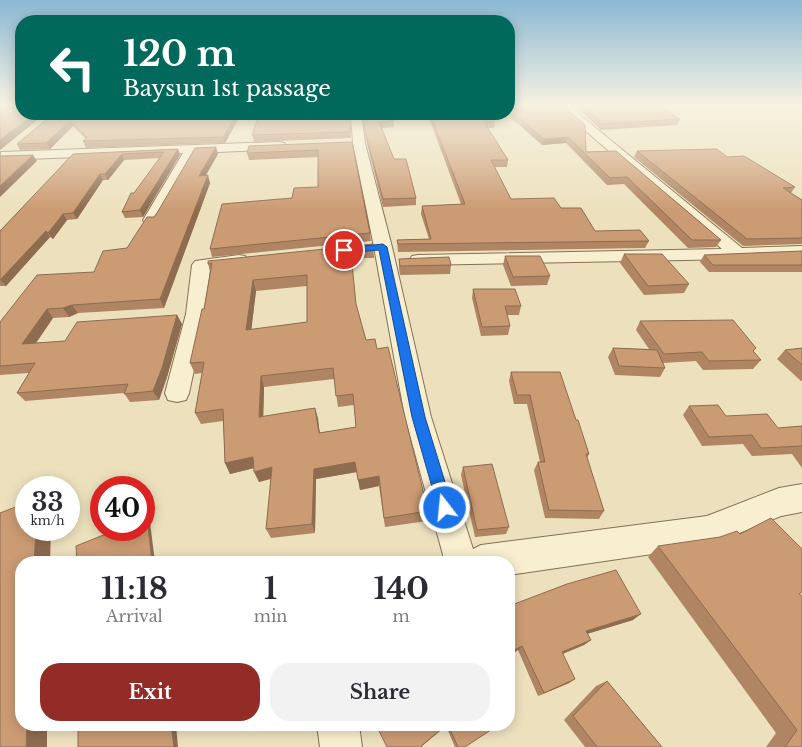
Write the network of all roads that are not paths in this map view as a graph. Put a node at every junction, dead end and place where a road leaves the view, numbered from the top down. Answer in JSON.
{"nodes":[{"id":1,"x":354,"y":140,"type":"edge"},
{"id":2,"x":603,"y":140,"type":"edge"},
{"id":3,"x":17,"y":144,"type":"edge"},
{"id":4,"x":290,"y":146,"type":"edge"},
{"id":5,"x":192,"y":149,"type":"junction"},
{"id":6,"x":1,"y":156,"type":"edge"},
{"id":7,"x":152,"y":220,"type":"edge"},
{"id":8,"x":802,"y":250,"type":"edge"},
{"id":9,"x":378,"y":252,"type":"junction"},
{"id":10,"x":738,"y":254,"type":"junction"},
{"id":11,"x":255,"y":258,"type":"edge"},
{"id":12,"x":177,"y":393,"type":"dead end"},
{"id":13,"x":802,"y":498,"type":"edge"},
{"id":14,"x":459,"y":556,"type":"edge"},
{"id":15,"x":515,"y":557,"type":"edge"},
{"id":16,"x":339,"y":731,"type":"edge"},
{"id":17,"x":341,"y":747,"type":"edge"}],
"edges":[{"from":1,"to":9,"type":"street"},
{"from":2,"to":10,"type":"street"},
{"from":3,"to":6,"type":"street"},
{"from":4,"to":5,"type":"street"},
{"from":5,"to":6,"type":"street"},
{"from":5,"to":7,"type":"street"},
{"from":8,"to":10,"type":"street"},
{"from":9,"to":10,"type":"street"},
{"from":9,"to":14,"type":"street"},
{"from":11,"to":12,"type":"street"},
{"from":13,"to":15,"type":"street"},
{"from":16,"to":17,"type":"street"}]}
